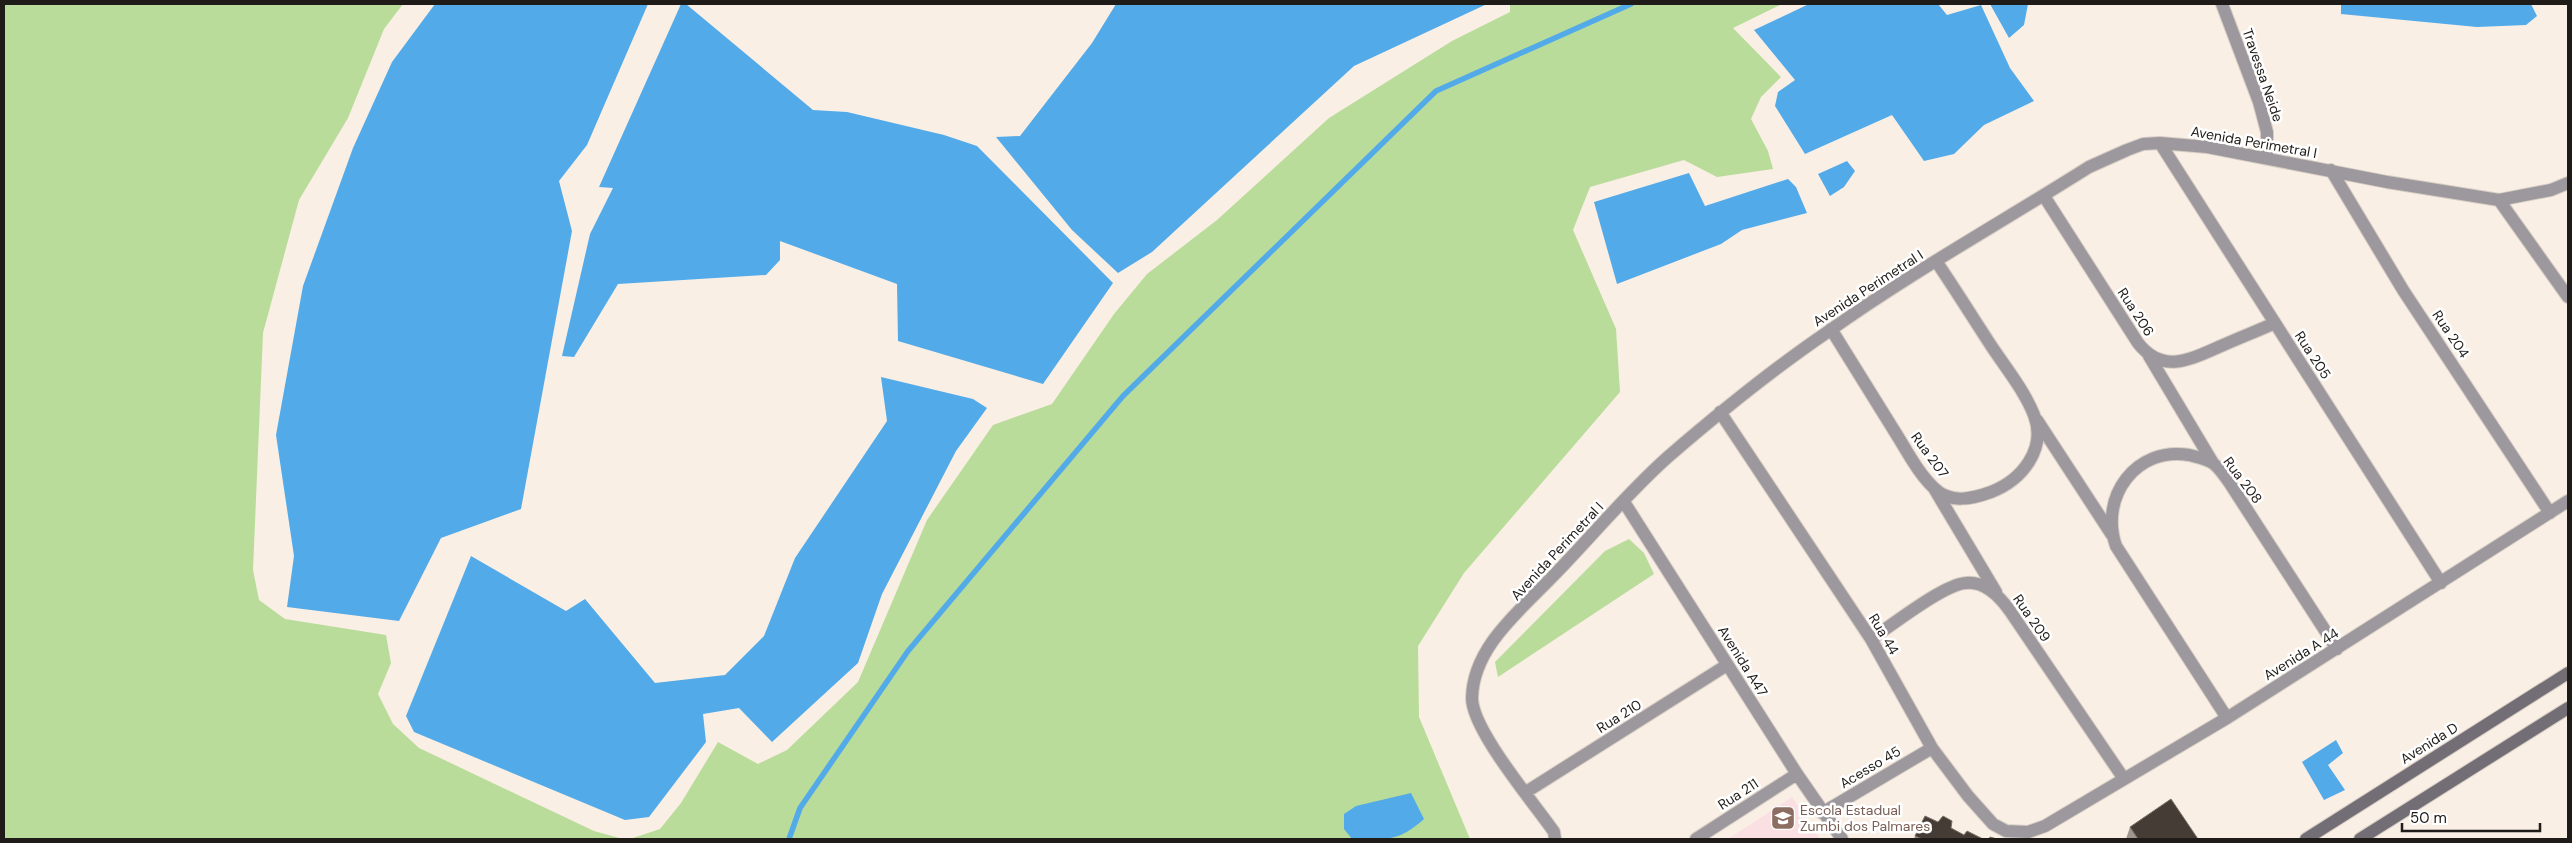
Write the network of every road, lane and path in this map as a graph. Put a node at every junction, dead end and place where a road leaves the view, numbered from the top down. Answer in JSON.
{"nodes":[{"id":1,"x":2222,"y":4,"type":"edge"},
{"id":2,"x":2160,"y":143,"type":"junction"},
{"id":3,"x":2267,"y":158,"type":"junction"},
{"id":4,"x":2331,"y":170,"type":"junction"},
{"id":5,"x":2568,"y":182,"type":"edge"},
{"id":6,"x":2044,"y":196,"type":"junction"},
{"id":7,"x":2499,"y":200,"type":"junction"},
{"id":8,"x":1936,"y":261,"type":"junction"},
{"id":9,"x":2568,"y":297,"type":"edge"},
{"id":10,"x":2275,"y":323,"type":"junction"},
{"id":11,"x":1830,"y":329,"type":"junction"},
{"id":12,"x":2149,"y":356,"type":"junction"},
{"id":13,"x":1720,"y":412,"type":"junction"},
{"id":14,"x":2034,"y":416,"type":"junction"},
{"id":15,"x":2213,"y":463,"type":"junction"},
{"id":16,"x":1935,"y":490,"type":"junction"},
{"id":17,"x":1624,"y":502,"type":"junction"},
{"id":18,"x":2568,"y":502,"type":"edge"},
{"id":19,"x":2550,"y":513,"type":"junction"},
{"id":20,"x":2113,"y":537,"type":"junction"},
{"id":21,"x":2441,"y":583,"type":"junction"},
{"id":22,"x":1998,"y":597,"type":"junction"},
{"id":23,"x":1871,"y":639,"type":"junction"},
{"id":24,"x":2337,"y":650,"type":"junction"},
{"id":25,"x":1727,"y":665,"type":"junction"},
{"id":26,"x":2568,"y":673,"type":"edge"},
{"id":27,"x":2568,"y":708,"type":"edge"},
{"id":28,"x":2227,"y":718,"type":"junction"},
{"id":29,"x":1932,"y":748,"type":"junction"},
{"id":30,"x":1797,"y":774,"type":"junction"},
{"id":31,"x":2124,"y":779,"type":"junction"},
{"id":32,"x":1526,"y":792,"type":"junction"},
{"id":33,"x":1822,"y":813,"type":"junction"},
{"id":34,"x":2044,"y":826,"type":"joint"},
{"id":35,"x":1556,"y":837,"type":"edge"},
{"id":36,"x":1839,"y":838,"type":"edge"},
{"id":37,"x":1696,"y":839,"type":"edge"},
{"id":38,"x":2306,"y":839,"type":"edge"},
{"id":39,"x":2360,"y":839,"type":"edge"}],
"edges":[{"from":1,"to":3,"type":"street","name":"Travessa Neide"},
{"from":2,"to":3,"type":"street","name":"Avenida Perimetral I"},
{"from":2,"to":6,"type":"street","name":"Avenida Perimetral I"},
{"from":2,"to":10,"type":"street","name":"Rua 205"},
{"from":3,"to":4,"type":"street","name":"Avenida Perimetral I"},
{"from":4,"to":7,"type":"street","name":"Avenida Perimetral I"},
{"from":4,"to":19,"type":"street","name":"Rua 204"},
{"from":5,"to":7,"type":"street","name":"Avenida Perimetral I"},
{"from":6,"to":8,"type":"street","name":"Avenida Perimetral I"},
{"from":6,"to":12,"type":"street","name":"Rua 206"},
{"from":7,"to":9,"type":"street"},
{"from":8,"to":11,"type":"street","name":"Avenida Perimetral I"},
{"from":8,"to":14,"type":"street","name":"Rua 207"},
{"from":10,"to":12,"type":"street","name":"Rua 206"},
{"from":10,"to":21,"type":"street","name":"Rua 205"},
{"from":11,"to":13,"type":"street","name":"Avenida Perimetral I"},
{"from":11,"to":16,"type":"street","name":"Rua 207"},
{"from":12,"to":15,"type":"street"},
{"from":13,"to":17,"type":"street","name":"Avenida Perimetral I"},
{"from":13,"to":23,"type":"street","name":"Rua 44"},
{"from":14,"to":16,"type":"street","name":"Rua 207"},
{"from":14,"to":20,"type":"street"},
{"from":15,"to":20,"type":"street","name":"Rua 208"},
{"from":15,"to":24,"type":"street","name":"Rua 208"},
{"from":16,"to":22,"type":"street"},
{"from":17,"to":25,"type":"street","name":"Avenida A47"},
{"from":17,"to":32,"type":"street","name":"Avenida Perimetral I"},
{"from":18,"to":19,"type":"street","name":"Avenida A 44"},
{"from":19,"to":21,"type":"street","name":"Avenida A 44"},
{"from":20,"to":28,"type":"street","name":"Rua 208"},
{"from":21,"to":24,"type":"street","name":"Avenida A 44"},
{"from":22,"to":23,"type":"street","name":"Rua 209"},
{"from":22,"to":31,"type":"street","name":"Rua 209"},
{"from":23,"to":29,"type":"street","name":"Rua 44"},
{"from":24,"to":28,"type":"street","name":"Avenida A 44"},
{"from":25,"to":30,"type":"street","name":"Avenida A47"},
{"from":25,"to":32,"type":"street","name":"Rua 210"},
{"from":26,"to":38,"type":"street","name":"Avenida D"},
{"from":27,"to":39,"type":"street"},
{"from":28,"to":31,"type":"street","name":"Avenida A 44"},
{"from":29,"to":33,"type":"street","name":"Acesso 45"},
{"from":29,"to":34,"type":"street","name":"Rua 44"},
{"from":30,"to":33,"type":"street","name":"Avenida A47"},
{"from":30,"to":37,"type":"street","name":"Rua 211"},
{"from":31,"to":34,"type":"street","name":"Avenida A 44"},
{"from":32,"to":35,"type":"street","name":"Avenida Perimetral I"},
{"from":33,"to":36,"type":"street","name":"Avenida A47"}]}
